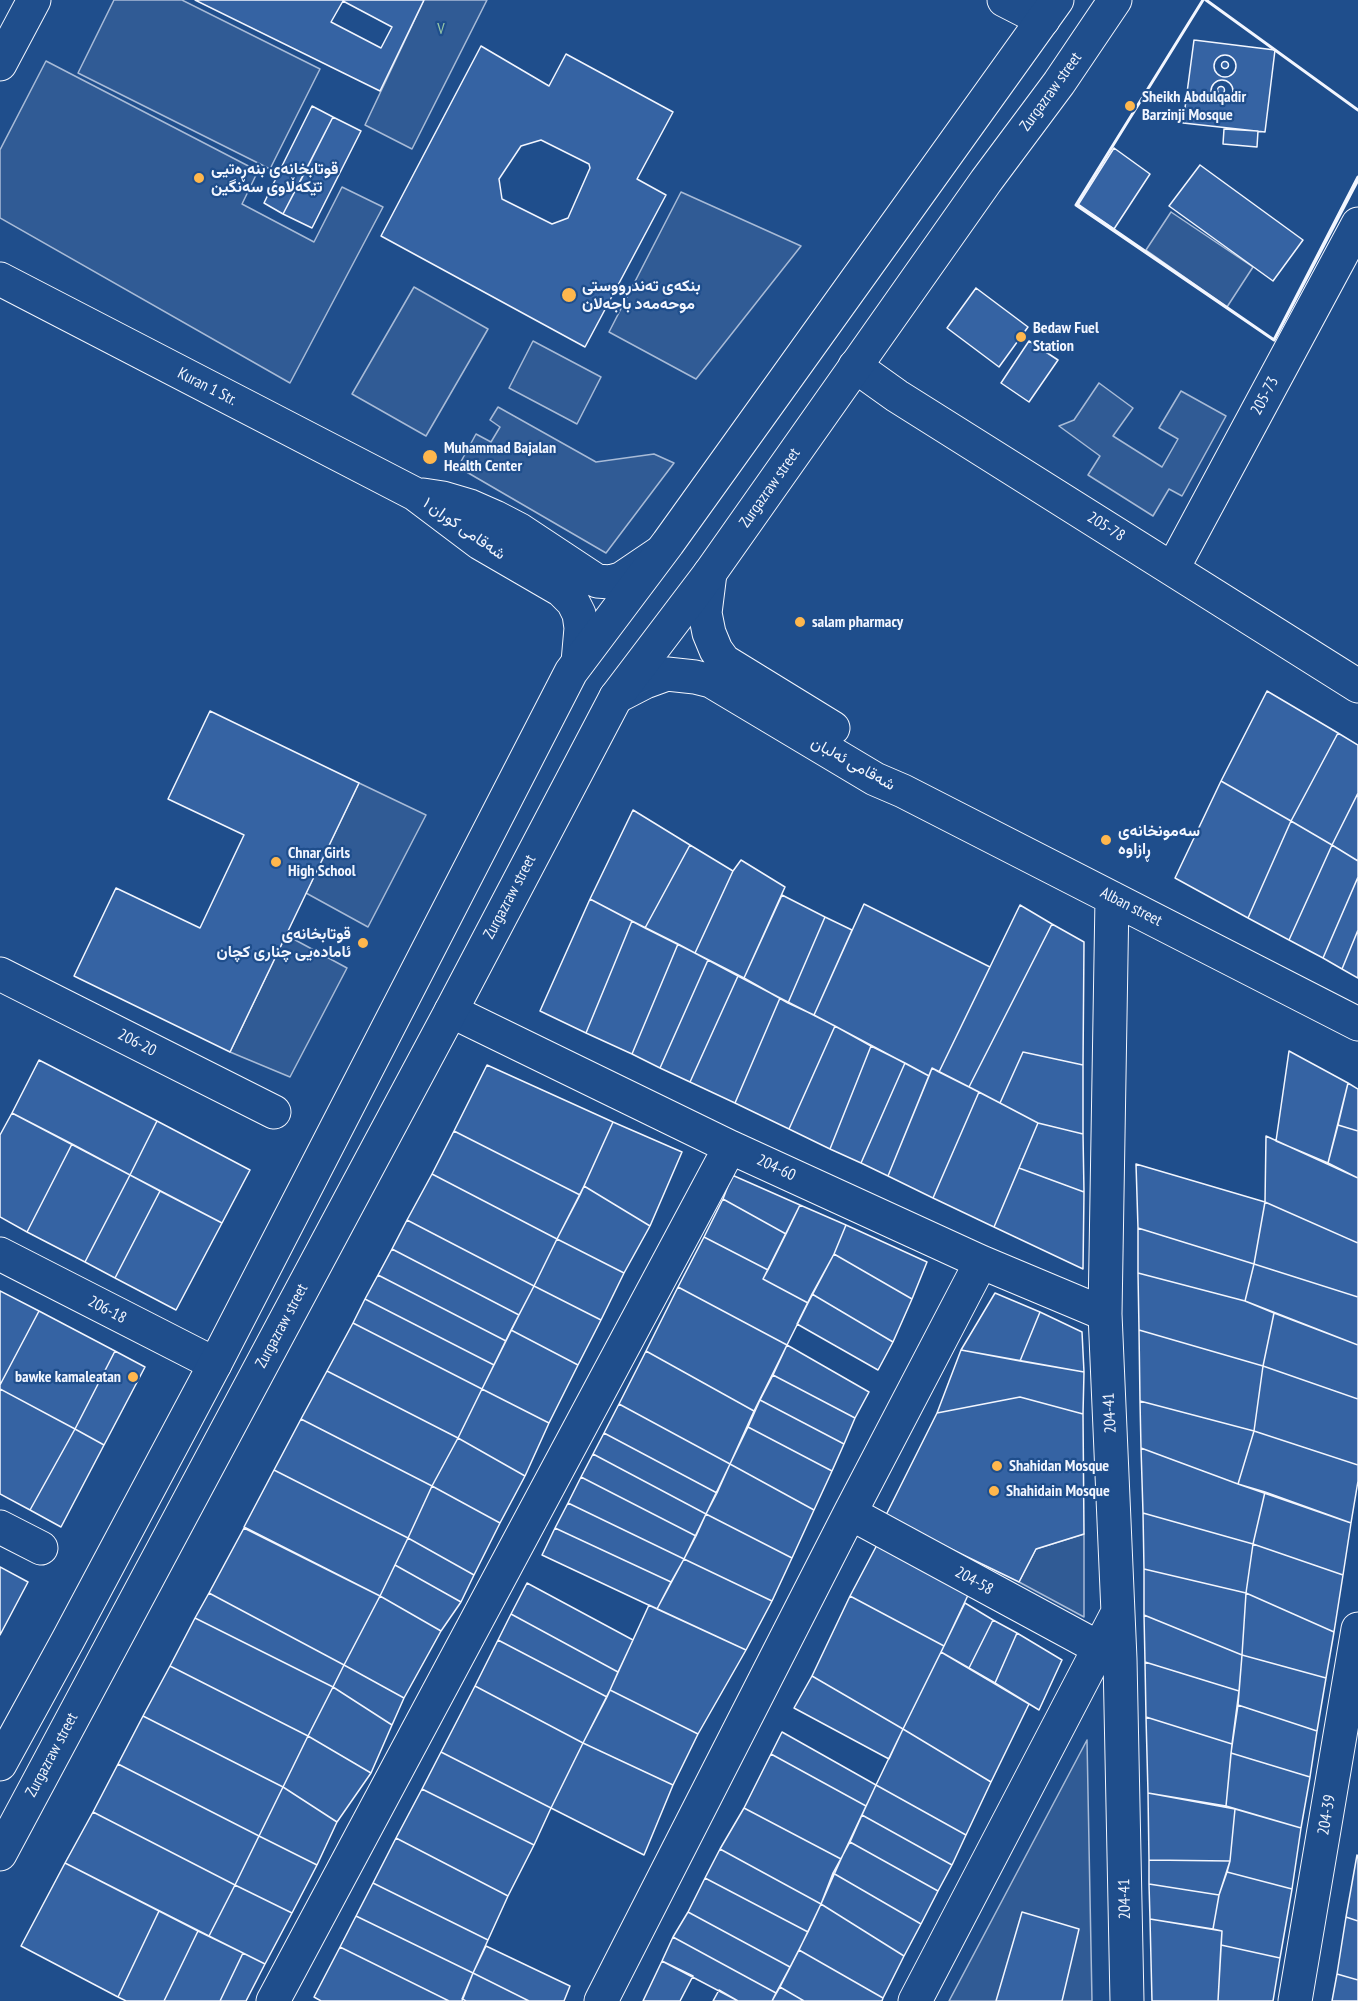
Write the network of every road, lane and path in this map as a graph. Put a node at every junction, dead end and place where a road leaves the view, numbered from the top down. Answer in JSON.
{"nodes":[{"id":1,"x":33,"y":0,"type":"edge"},
{"id":2,"x":1004,"y":0,"type":"edge"},
{"id":3,"x":1115,"y":0,"type":"edge"},
{"id":4,"x":1050,"y":10,"type":"edge"},
{"id":5,"x":0,"y":64,"type":"edge"},
{"id":6,"x":1358,"y":224,"type":"edge"},
{"id":7,"x":0,"y":279,"type":"edge"},
{"id":8,"x":855,"y":366,"type":"junction"},
{"id":9,"x":415,"y":494,"type":"junction"},
{"id":10,"x":660,"y":553,"type":"junction"},
{"id":11,"x":1173,"y":568,"type":"junction"},
{"id":12,"x":710,"y":573,"type":"junction"},
{"id":13,"x":578,"y":662,"type":"junction"},
{"id":14,"x":1358,"y":686,"type":"edge"},
{"id":15,"x":616,"y":697,"type":"junction"},
{"id":16,"x":903,"y":791,"type":"junction"},
{"id":17,"x":1112,"y":898,"type":"junction"},
{"id":18,"x":0,"y":974,"type":"edge"},
{"id":19,"x":451,"y":1011,"type":"junction"},
{"id":20,"x":1358,"y":1024,"type":"edge"},
{"id":21,"x":274,"y":1112,"type":"dead end"},
{"id":22,"x":730,"y":1147,"type":"junction"},
{"id":23,"x":0,"y":1254,"type":"edge"},
{"id":24,"x":981,"y":1262,"type":"junction"},
{"id":25,"x":1105,"y":1314,"type":"junction"},
{"id":26,"x":215,"y":1364,"type":"junction"},
{"id":27,"x":850,"y":1513,"type":"junction"},
{"id":28,"x":0,"y":1527,"type":"edge"},
{"id":29,"x":41,"y":1548,"type":"dead end"},
{"id":30,"x":1119,"y":1611,"type":"junction"},
{"id":31,"x":1358,"y":1629,"type":"edge"},
{"id":32,"x":68,"y":1640,"type":"junction"},
{"id":33,"x":1099,"y":1648,"type":"junction"},
{"id":34,"x":104,"y":1658,"type":"junction"},
{"id":35,"x":0,"y":1764,"type":"edge"},
{"id":36,"x":0,"y":1854,"type":"edge"},
{"id":37,"x":273,"y":2001,"type":"edge"},
{"id":38,"x":602,"y":2001,"type":"edge"},
{"id":39,"x":915,"y":2001,"type":"edge"},
{"id":40,"x":1127,"y":2001,"type":"edge"},
{"id":41,"x":1295,"y":2001,"type":"edge"}],
"edges":[{"from":1,"to":5,"type":"street"},
{"from":2,"to":4,"type":"street"},
{"from":3,"to":8,"type":"street","name":"Zurgazraw street"},
{"from":4,"to":10,"type":"street"},
{"from":6,"to":11,"type":"street","name":"205-73"},
{"from":7,"to":9,"type":"street","name":"Kuran 1 Str."},
{"from":8,"to":11,"type":"street","name":"205-78"},
{"from":8,"to":12,"type":"street","name":"Zurgazraw street"},
{"from":9,"to":10,"type":"street","name":"شەقامی کوران ١"},
{"from":9,"to":13,"type":"street","name":"شەقامی کوران ١"},
{"from":10,"to":13,"type":"street"},
{"from":11,"to":14,"type":"street","name":"205-78"},
{"from":12,"to":15,"type":"street","name":"Zurgazraw street"},
{"from":12,"to":16,"type":"street","name":"شەقامی ئەلبان"},
{"from":13,"to":26,"type":"street"},
{"from":15,"to":16,"type":"street","name":"شەقامی ئەلبان"},
{"from":15,"to":19,"type":"street","name":"Zurgazraw street"},
{"from":16,"to":17,"type":"street","name":"Alban street"},
{"from":17,"to":20,"type":"street","name":"Alban street"},
{"from":17,"to":25,"type":"street","name":"204-41"},
{"from":18,"to":21,"type":"street","name":"206-20"},
{"from":19,"to":22,"type":"street","name":"204-60"},
{"from":19,"to":34,"type":"street","name":"Zurgazraw street"},
{"from":22,"to":24,"type":"street","name":"204-60"},
{"from":22,"to":37,"type":"street"},
{"from":23,"to":26,"type":"street","name":"206-18"},
{"from":24,"to":25,"type":"street","name":"204-60"},
{"from":24,"to":27,"type":"street"},
{"from":25,"to":30,"type":"street","name":"204-41"},
{"from":26,"to":32,"type":"street"},
{"from":27,"to":33,"type":"street","name":"204-58"},
{"from":27,"to":38,"type":"street"},
{"from":28,"to":29,"type":"street"},
{"from":30,"to":33,"type":"street"},
{"from":30,"to":40,"type":"street","name":"204-41"},
{"from":31,"to":41,"type":"street","name":"204-39"},
{"from":32,"to":34,"type":"street"},
{"from":32,"to":35,"type":"street"},
{"from":33,"to":39,"type":"street"},
{"from":34,"to":36,"type":"street","name":"Zurgazraw street"}]}
